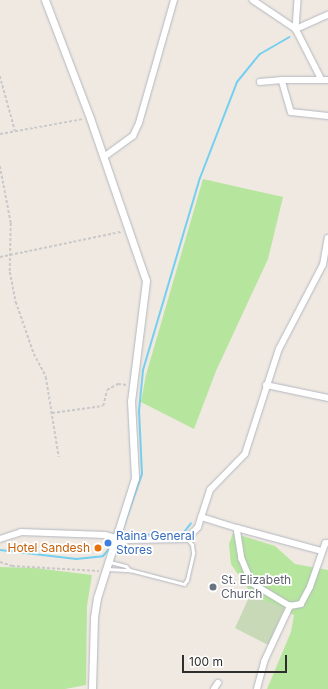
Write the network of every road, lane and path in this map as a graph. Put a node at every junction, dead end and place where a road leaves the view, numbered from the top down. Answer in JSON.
{"nodes":[{"id":1,"x":45,"y":0,"type":"edge"},
{"id":2,"x":174,"y":0,"type":"edge"},
{"id":3,"x":253,"y":0,"type":"edge"},
{"id":4,"x":298,"y":0,"type":"edge"},
{"id":5,"x":328,"y":15,"type":"edge"},
{"id":6,"x":296,"y":29,"type":"junction"},
{"id":7,"x":0,"y":76,"type":"edge"},
{"id":8,"x":282,"y":80,"type":"junction"},
{"id":9,"x":325,"y":80,"type":"edge"},
{"id":10,"x":260,"y":82,"type":"dead end"},
{"id":11,"x":328,"y":116,"type":"edge"},
{"id":12,"x":90,"y":118,"type":"junction"},
{"id":13,"x":15,"y":131,"type":"junction"},
{"id":14,"x":0,"y":134,"type":"edge"},
{"id":15,"x":104,"y":157,"type":"junction"},
{"id":16,"x":0,"y":166,"type":"edge"},
{"id":17,"x":129,"y":231,"type":"junction"},
{"id":18,"x":328,"y":238,"type":"edge"},
{"id":19,"x":10,"y":256,"type":"junction"},
{"id":20,"x":0,"y":257,"type":"edge"},
{"id":21,"x":266,"y":385,"type":"junction"},
{"id":22,"x":133,"y":386,"type":"junction"},
{"id":23,"x":328,"y":398,"type":"edge"},
{"id":24,"x":52,"y":413,"type":"junction"},
{"id":25,"x":59,"y":457,"type":"dead end"},
{"id":26,"x":202,"y":517,"type":"junction"},
{"id":27,"x":237,"y":528,"type":"junction"},
{"id":28,"x":0,"y":539,"type":"edge"},
{"id":29,"x":187,"y":539,"type":"junction"},
{"id":30,"x":114,"y":542,"type":"junction"},
{"id":31,"x":328,"y":543,"type":"edge"},
{"id":32,"x":322,"y":551,"type":"junction"},
{"id":33,"x":0,"y":562,"type":"edge"},
{"id":34,"x":106,"y":567,"type":"junction"},
{"id":35,"x":130,"y":570,"type":"junction"},
{"id":36,"x":290,"y":606,"type":"junction"},
{"id":37,"x":218,"y":683,"type":"dead end"},
{"id":38,"x":92,"y":689,"type":"edge"},
{"id":39,"x":214,"y":689,"type":"edge"},
{"id":40,"x":257,"y":689,"type":"edge"}],
"edges":[{"from":1,"to":12,"type":"street"},
{"from":2,"to":15,"type":"street"},
{"from":3,"to":6,"type":"street"},
{"from":4,"to":6,"type":"street"},
{"from":5,"to":6,"type":"street"},
{"from":6,"to":9,"type":"street"},
{"from":7,"to":13,"type":"path"},
{"from":8,"to":9,"type":"street"},
{"from":8,"to":10,"type":"street"},
{"from":8,"to":11,"type":"street"},
{"from":12,"to":13,"type":"path"},
{"from":12,"to":15,"type":"street"},
{"from":13,"to":14,"type":"path"},
{"from":15,"to":17,"type":"street"},
{"from":16,"to":19,"type":"path"},
{"from":17,"to":19,"type":"path"},
{"from":17,"to":22,"type":"street"},
{"from":18,"to":21,"type":"street"},
{"from":19,"to":20,"type":"path"},
{"from":19,"to":24,"type":"path"},
{"from":21,"to":23,"type":"street"},
{"from":21,"to":26,"type":"street"},
{"from":22,"to":24,"type":"path"},
{"from":22,"to":30,"type":"street"},
{"from":24,"to":25,"type":"path"},
{"from":26,"to":27,"type":"street"},
{"from":26,"to":29,"type":"street"},
{"from":27,"to":32,"type":"street"},
{"from":27,"to":36,"type":"street"},
{"from":28,"to":30,"type":"street"},
{"from":29,"to":30,"type":"street"},
{"from":29,"to":35,"type":"lane"},
{"from":30,"to":34,"type":"street"},
{"from":31,"to":32,"type":"street"},
{"from":32,"to":36,"type":"street"},
{"from":33,"to":34,"type":"path"},
{"from":34,"to":35,"type":"lane"},
{"from":34,"to":35,"type":"lane"},
{"from":34,"to":38,"type":"street"},
{"from":36,"to":40,"type":"street"},
{"from":37,"to":39,"type":"street"}]}
